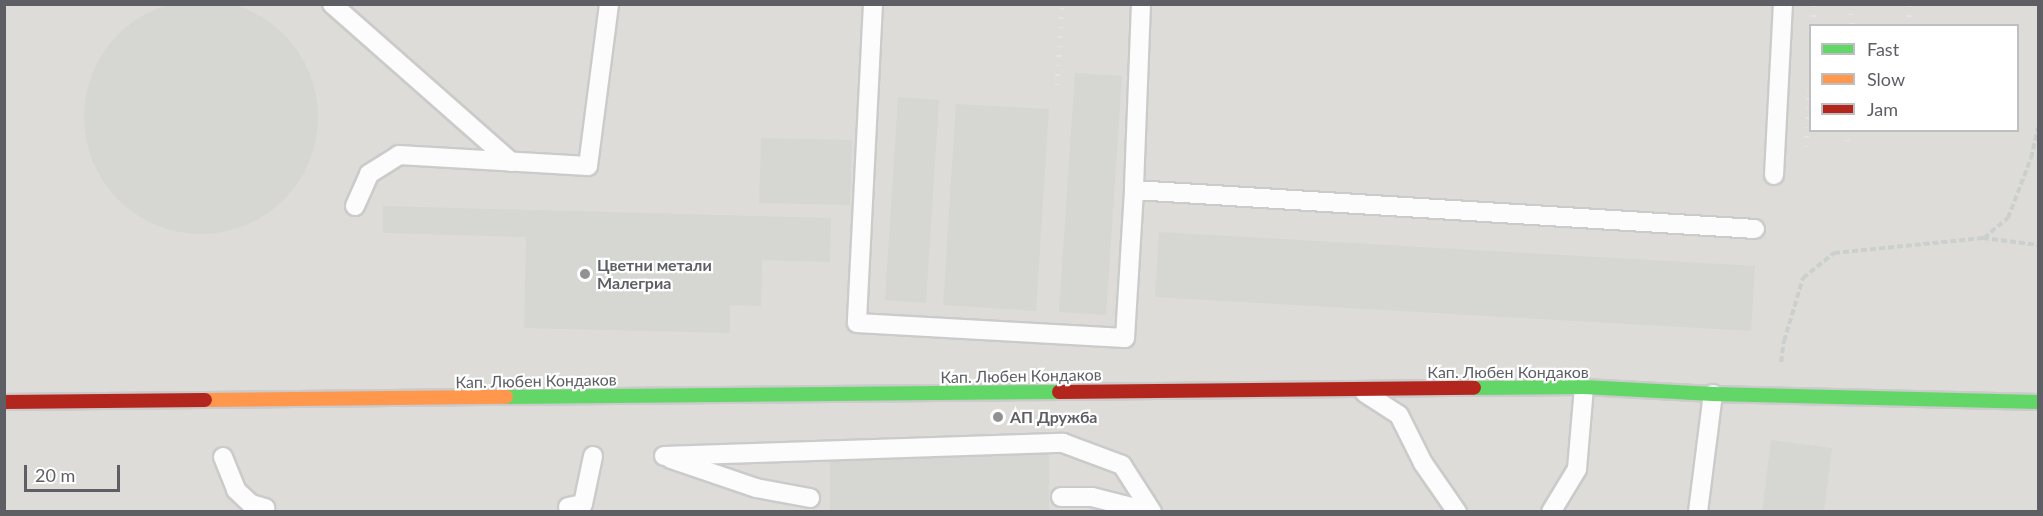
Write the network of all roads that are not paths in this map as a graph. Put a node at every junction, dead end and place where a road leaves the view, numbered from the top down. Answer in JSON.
{"nodes":[{"id":1,"x":332,"y":4,"type":"edge"},
{"id":2,"x":609,"y":4,"type":"edge"},
{"id":3,"x":873,"y":4,"type":"edge"},
{"id":4,"x":1141,"y":4,"type":"edge"},
{"id":5,"x":1783,"y":4,"type":"edge"},
{"id":6,"x":511,"y":162,"type":"junction"},
{"id":7,"x":1774,"y":175,"type":"dead end"},
{"id":8,"x":1134,"y":190,"type":"junction"},
{"id":9,"x":355,"y":206,"type":"dead end"},
{"id":10,"x":1755,"y":229,"type":"dead end"},
{"id":11,"x":1584,"y":387,"type":"junction"},
{"id":12,"x":1358,"y":389,"type":"junction"},
{"id":13,"x":1713,"y":394,"type":"junction"},
{"id":14,"x":4,"y":402,"type":"edge"},
{"id":15,"x":2038,"y":402,"type":"edge"},
{"id":16,"x":593,"y":456,"type":"dead end"},
{"id":17,"x":223,"y":457,"type":"dead end"},
{"id":18,"x":1061,"y":497,"type":"dead end"},
{"id":19,"x":810,"y":498,"type":"dead end"},
{"id":20,"x":568,"y":507,"type":"dead end"},
{"id":21,"x":265,"y":508,"type":"dead end"},
{"id":22,"x":1151,"y":512,"type":"edge"},
{"id":23,"x":1457,"y":512,"type":"edge"},
{"id":24,"x":1551,"y":512,"type":"edge"},
{"id":25,"x":1698,"y":512,"type":"edge"}],
"edges":[{"from":1,"to":6,"type":"lane"},
{"from":2,"to":6,"type":"lane"},
{"from":3,"to":8,"type":"lane"},
{"from":4,"to":8,"type":"lane"},
{"from":5,"to":7,"type":"lane"},
{"from":6,"to":9,"type":"lane"},
{"from":8,"to":10,"type":"lane"},
{"from":11,"to":12,"type":"street","name":"Кап. Любен Кондаков"},
{"from":11,"to":13,"type":"street","name":"Кап. Любен Кондаков"},
{"from":11,"to":24,"type":"lane"},
{"from":12,"to":14,"type":"street","name":"Кап. Любен Кондаков"},
{"from":12,"to":23,"type":"lane"},
{"from":13,"to":15,"type":"street","name":"Кап. Любен Кондаков"},
{"from":13,"to":25,"type":"lane"},
{"from":16,"to":20,"type":"lane"},
{"from":17,"to":21,"type":"lane"},
{"from":18,"to":22,"type":"lane"},
{"from":19,"to":22,"type":"lane"}]}
